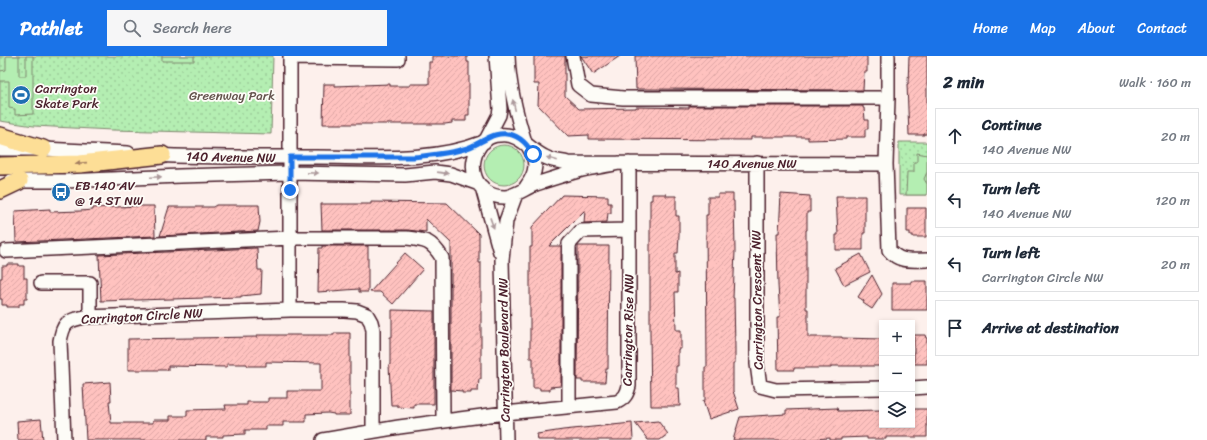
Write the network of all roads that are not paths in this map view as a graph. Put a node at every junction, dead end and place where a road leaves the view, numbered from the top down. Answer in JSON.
{"nodes":[{"id":1,"x":398,"y":56,"type":"edge"},
{"id":2,"x":496,"y":56,"type":"edge"},
{"id":3,"x":508,"y":56,"type":"edge"},
{"id":4,"x":573,"y":56,"type":"edge"},
{"id":5,"x":888,"y":56,"type":"edge"},
{"id":6,"x":290,"y":57,"type":"edge"},
{"id":7,"x":888,"y":98,"type":"junction"},
{"id":8,"x":0,"y":136,"type":"edge"},
{"id":9,"x":485,"y":141,"type":"junction"},
{"id":10,"x":526,"y":143,"type":"junction"},
{"id":11,"x":0,"y":149,"type":"edge"},
{"id":12,"x":43,"y":149,"type":"junction"},
{"id":13,"x":162,"y":155,"type":"junction"},
{"id":14,"x":290,"y":157,"type":"junction"},
{"id":15,"x":624,"y":163,"type":"junction"},
{"id":16,"x":756,"y":163,"type":"junction"},
{"id":17,"x":886,"y":164,"type":"junction"},
{"id":18,"x":0,"y":166,"type":"edge"},
{"id":19,"x":290,"y":173,"type":"junction"},
{"id":20,"x":0,"y":181,"type":"edge"},
{"id":21,"x":19,"y":181,"type":"junction"},
{"id":22,"x":480,"y":186,"type":"junction"},
{"id":23,"x":0,"y":190,"type":"edge"},
{"id":24,"x":521,"y":191,"type":"junction"},
{"id":25,"x":629,"y":230,"type":"junction"},
{"id":26,"x":290,"y":238,"type":"junction"},
{"id":27,"x":6,"y":251,"type":"dead end"},
{"id":28,"x":502,"y":260,"type":"junction"},
{"id":29,"x":927,"y":260,"type":"edge"},
{"id":30,"x":41,"y":283,"type":"dead end"},
{"id":31,"x":290,"y":310,"type":"junction"},
{"id":32,"x":90,"y":317,"type":"junction"},
{"id":33,"x":927,"y":387,"type":"edge"},
{"id":34,"x":879,"y":388,"type":"edge"},
{"id":35,"x":915,"y":388,"type":"edge"},
{"id":36,"x":569,"y":406,"type":"junction"},
{"id":37,"x":505,"y":413,"type":"junction"},
{"id":38,"x":443,"y":421,"type":"junction"},
{"id":39,"x":373,"y":432,"type":"junction"},
{"id":40,"x":64,"y":440,"type":"edge"},
{"id":41,"x":323,"y":440,"type":"edge"},
{"id":42,"x":506,"y":440,"type":"edge"}],
"edges":[{"from":1,"to":6,"type":"street"},
{"from":2,"to":9,"type":"street"},
{"from":10,"to":3,"type":"street","one_way":true},
{"from":4,"to":7,"type":"street"},
{"from":5,"to":7,"type":"street"},
{"from":6,"to":14,"type":"street"},
{"from":7,"to":17,"type":"street"},
{"from":8,"to":12,"type":"main road"},
{"from":9,"to":10,"type":"street","name":"140 Avenue NW"},
{"from":9,"to":14,"type":"street","name":"140 Avenue NW"},
{"from":9,"to":22,"type":"street"},
{"from":15,"to":10,"type":"street","name":"140 Avenue NW","one_way":true},
{"from":10,"to":24,"type":"street"},
{"from":11,"to":12,"type":"street","name":"140 Avenue NW"},
{"from":12,"to":13,"type":"street","name":"140 Avenue NW"},
{"from":13,"to":14,"type":"street","name":"140 Avenue NW"},
{"from":13,"to":18,"type":"main road","one_way":true},
{"from":14,"to":19,"type":"street"},
{"from":15,"to":16,"type":"street","name":"140 Avenue NW"},
{"from":15,"to":24,"type":"street","name":"140 Avenue NW"},
{"from":15,"to":25,"type":"street","name":"Carrington Rise NW"},
{"from":16,"to":17,"type":"street","name":"140 Avenue NW"},
{"from":16,"to":34,"type":"street","name":"Carrington Crescent NW"},
{"from":17,"to":29,"type":"street"},
{"from":21,"to":19,"type":"street","name":"140 Avenue NW","one_way":true},
{"from":19,"to":22,"type":"street","name":"140 Avenue NW","one_way":true},
{"from":19,"to":26,"type":"street"},
{"from":20,"to":21,"type":"street","name":"140 Avenue NW"},
{"from":21,"to":23,"type":"main road"},
{"from":22,"to":24,"type":"street","name":"140 Avenue NW"},
{"from":22,"to":28,"type":"street","name":"Carrington Boulevard NW","one_way":true},
{"from":24,"to":28,"type":"street","name":"Carrington Boulevard NW"},
{"from":25,"to":36,"type":"street","name":"Carrington Rise NW"},
{"from":25,"to":36,"type":"street"},
{"from":26,"to":27,"type":"street"},
{"from":26,"to":31,"type":"street"},
{"from":26,"to":38,"type":"street"},
{"from":28,"to":37,"type":"street","name":"Carrington Boulevard NW"},
{"from":30,"to":32,"type":"street"},
{"from":31,"to":32,"type":"street","name":"Carrington Circle NW"},
{"from":31,"to":39,"type":"street","name":"Carrington Circle NW"},
{"from":32,"to":40,"type":"street","name":"Carrington Circle NW"},
{"from":33,"to":35,"type":"street"},
{"from":36,"to":37,"type":"street","name":"Carrington Rise NW"},
{"from":37,"to":38,"type":"street"},
{"from":37,"to":42,"type":"street","name":"Carrington Boulevard NW"},
{"from":38,"to":39,"type":"street"},
{"from":39,"to":41,"type":"street"}]}
